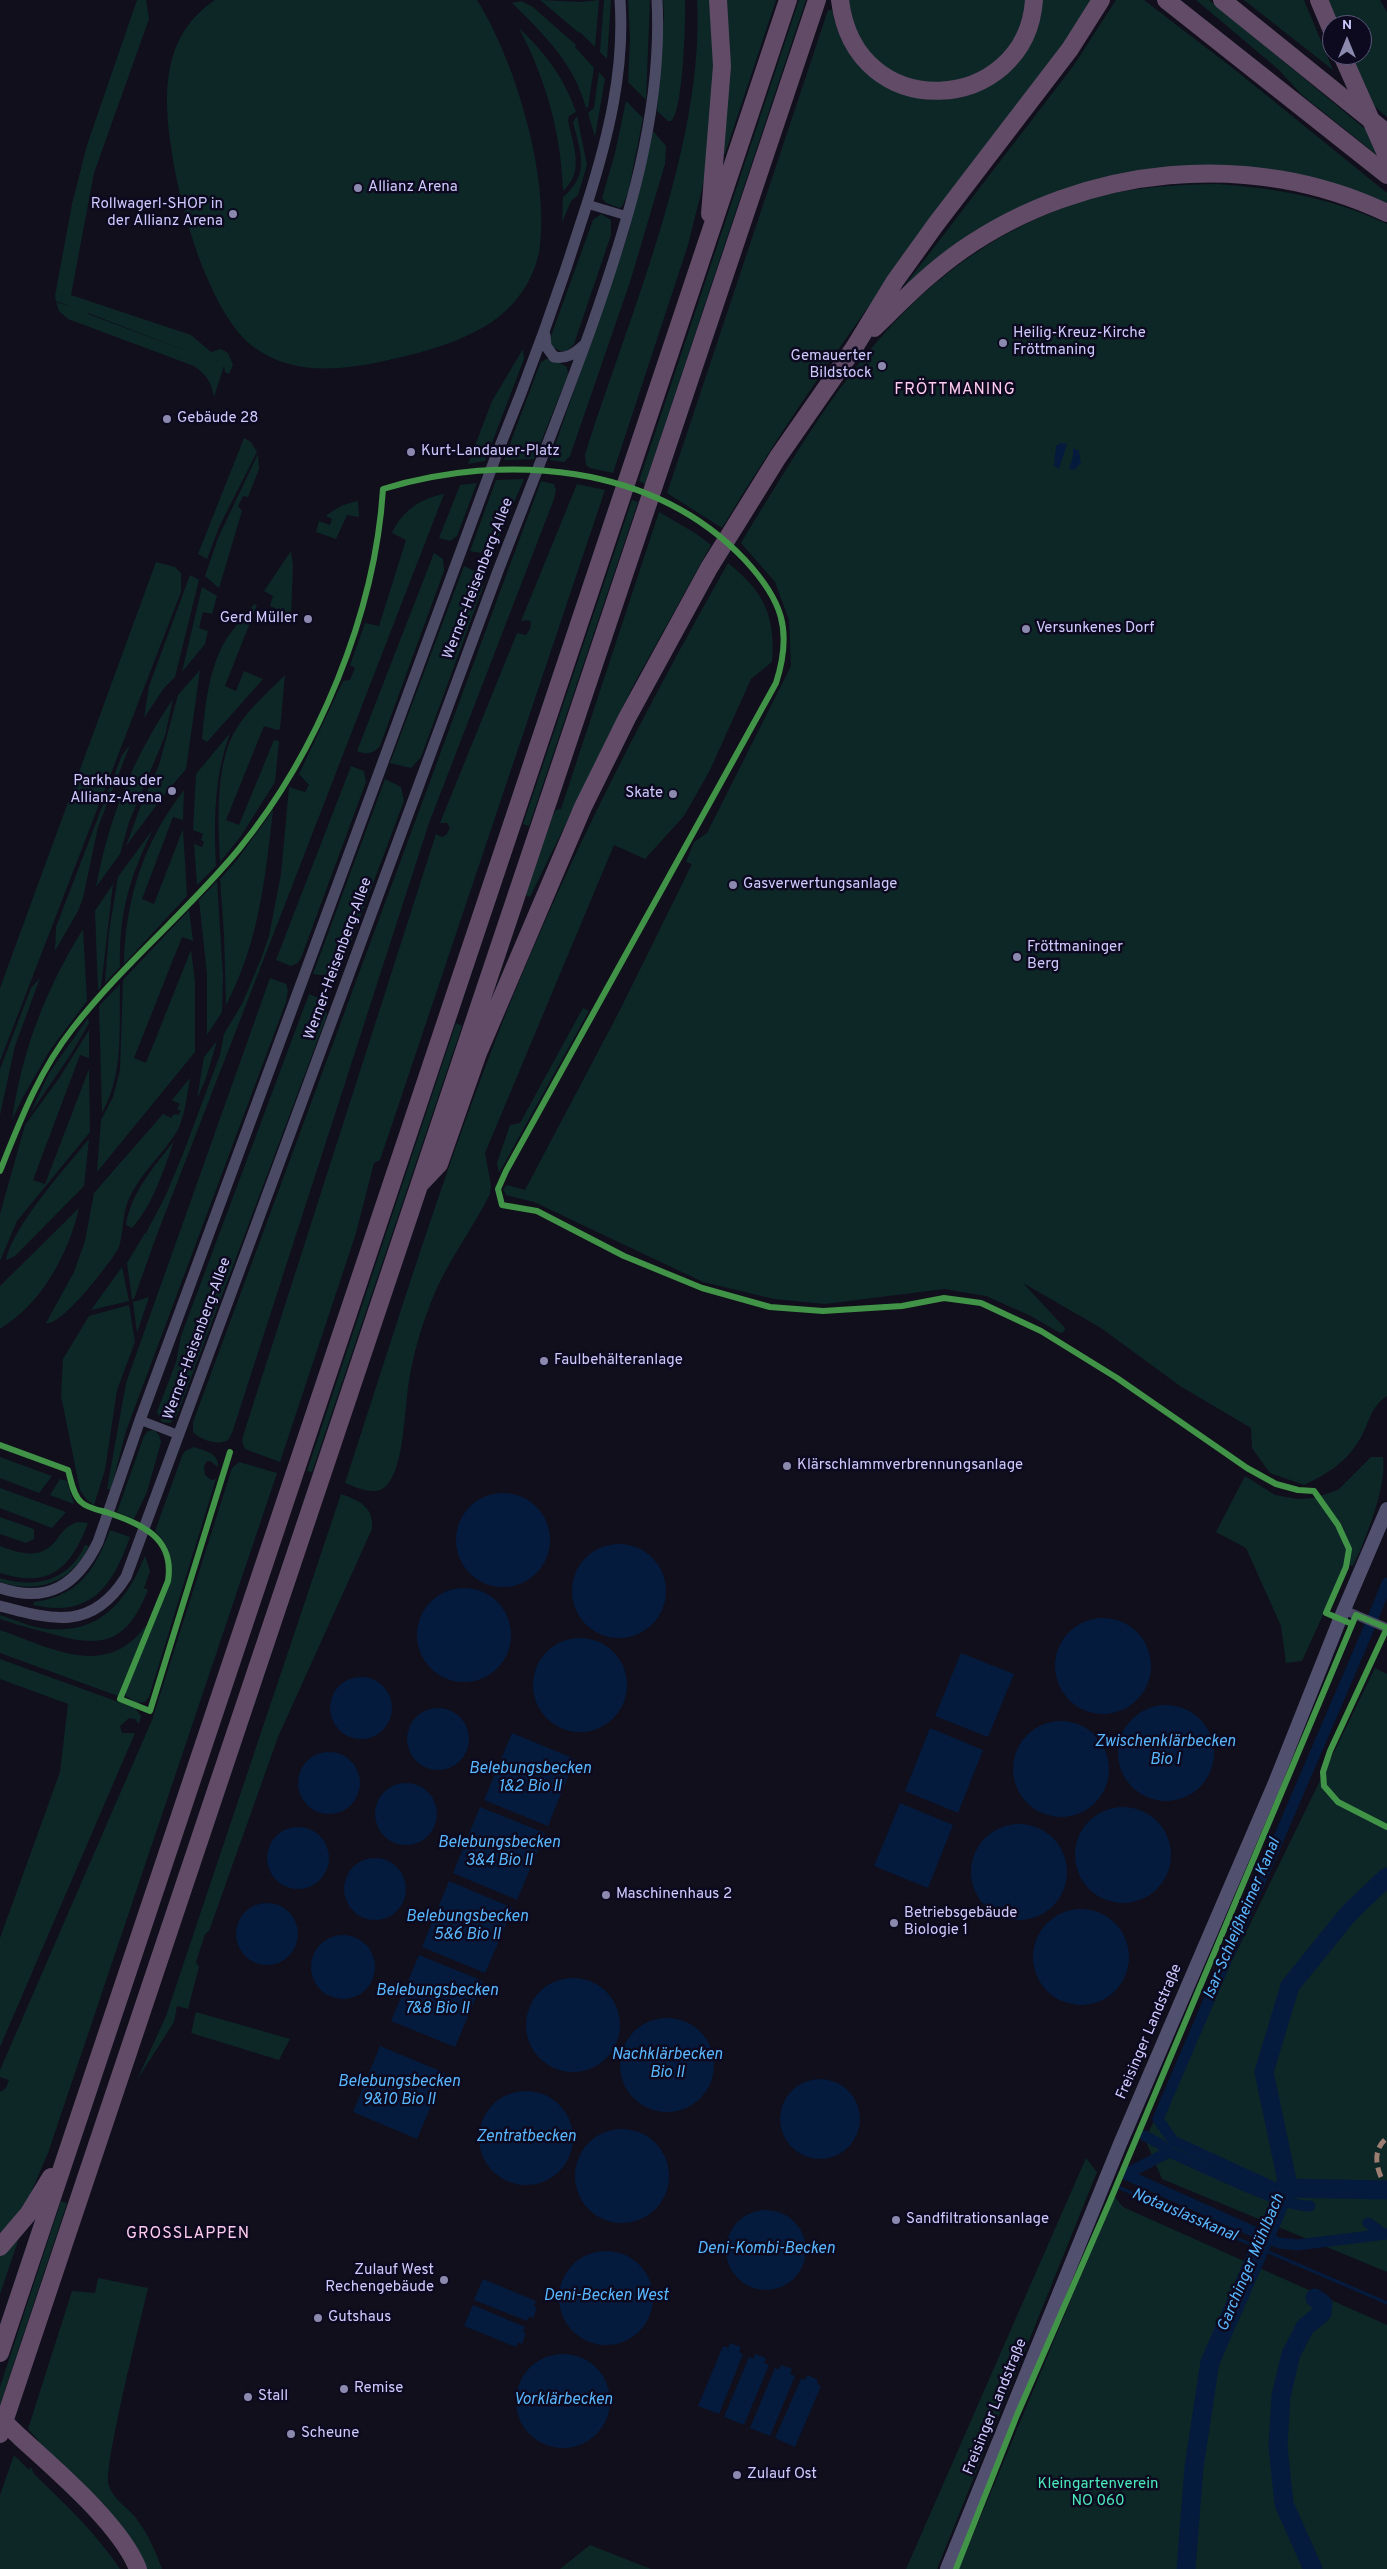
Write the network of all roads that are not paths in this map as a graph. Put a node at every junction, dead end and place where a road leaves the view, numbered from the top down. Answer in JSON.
{"nodes":[{"id":1,"x":620,"y":0,"type":"edge"},
{"id":2,"x":657,"y":0,"type":"edge"},
{"id":3,"x":718,"y":0,"type":"edge"},
{"id":4,"x":788,"y":0,"type":"edge"},
{"id":5,"x":817,"y":0,"type":"edge"},
{"id":6,"x":840,"y":0,"type":"edge"},
{"id":7,"x":1034,"y":0,"type":"edge"},
{"id":8,"x":1101,"y":0,"type":"edge"},
{"id":9,"x":1166,"y":0,"type":"edge"},
{"id":10,"x":1222,"y":0,"type":"edge"},
{"id":11,"x":1319,"y":1,"type":"edge"},
{"id":12,"x":1325,"y":15,"type":"edge"},
{"id":13,"x":1346,"y":65,"type":"edge"},
{"id":14,"x":1387,"y":133,"type":"edge"},
{"id":15,"x":1387,"y":156,"type":"edge"},
{"id":16,"x":1387,"y":175,"type":"edge"},
{"id":17,"x":587,"y":204,"type":"junction"},
{"id":18,"x":1387,"y":213,"type":"edge"},
{"id":19,"x":627,"y":216,"type":"junction"},
{"id":20,"x":707,"y":246,"type":"junction"},
{"id":21,"x":545,"y":333,"type":"junction"},
{"id":22,"x":585,"y":345,"type":"junction"},
{"id":23,"x":854,"y":348,"type":"junction"},
{"id":24,"x":418,"y":1186,"type":"junction"},
{"id":25,"x":140,"y":1420,"type":"junction"},
{"id":26,"x":179,"y":1434,"type":"junction"},
{"id":27,"x":1387,"y":1509,"type":"edge"},
{"id":28,"x":0,"y":1588,"type":"edge"},
{"id":29,"x":0,"y":1606,"type":"edge"},
{"id":30,"x":1344,"y":1610,"type":"junction"},
{"id":31,"x":1383,"y":1626,"type":"edge"},
{"id":32,"x":65,"y":2156,"type":"junction"},
{"id":33,"x":0,"y":2246,"type":"edge"},
{"id":34,"x":0,"y":2353,"type":"edge"},
{"id":35,"x":0,"y":2418,"type":"edge"},
{"id":36,"x":0,"y":2434,"type":"edge"},
{"id":37,"x":19,"y":2444,"type":"junction"},
{"id":38,"x":126,"y":2569,"type":"edge"},
{"id":39,"x":138,"y":2569,"type":"edge"},
{"id":40,"x":948,"y":2569,"type":"edge"}],
"edges":[{"from":1,"to":17,"type":"street","name":"Werner-Heisenberg-Allee"},
{"from":2,"to":19,"type":"street","name":"Werner-Heisenberg-Allee"},
{"from":3,"to":20,"type":"highway"},
{"from":4,"to":20,"type":"highway"},
{"from":5,"to":24,"type":"highway"},
{"from":6,"to":7,"type":"highway"},
{"from":8,"to":23,"type":"highway"},
{"from":9,"to":16,"type":"highway"},
{"from":10,"to":14,"type":"highway"},
{"from":11,"to":12,"type":"highway"},
{"from":13,"to":15,"type":"highway","bridge":true},
{"from":17,"to":19,"type":"street"},
{"from":17,"to":21,"type":"street","name":"Werner-Heisenberg-Allee"},
{"from":18,"to":23,"type":"highway"},
{"from":19,"to":22,"type":"street","name":"Werner-Heisenberg-Allee"},
{"from":20,"to":32,"type":"highway"},
{"from":21,"to":22,"type":"street"},
{"from":21,"to":25,"type":"street","name":"Werner-Heisenberg-Allee"},
{"from":22,"to":26,"type":"street","name":"Werner-Heisenberg-Allee"},
{"from":23,"to":24,"type":"highway"},
{"from":24,"to":36,"type":"highway"},
{"from":25,"to":26,"type":"street"},
{"from":25,"to":28,"type":"street","name":"Werner-Heisenberg-Allee"},
{"from":26,"to":29,"type":"street","name":"Werner-Heisenberg-Allee"},
{"from":27,"to":30,"type":"main road","name":"Freisinger Landstraße"},
{"from":30,"to":31,"type":"street"},
{"from":30,"to":40,"type":"main road","name":"Freisinger Landstraße"},
{"from":32,"to":33,"type":"highway"},
{"from":32,"to":34,"type":"highway"},
{"from":35,"to":37,"type":"highway","bridge":true},
{"from":36,"to":37,"type":"highway"},
{"from":37,"to":38,"type":"highway"},
{"from":37,"to":39,"type":"highway"}]}
